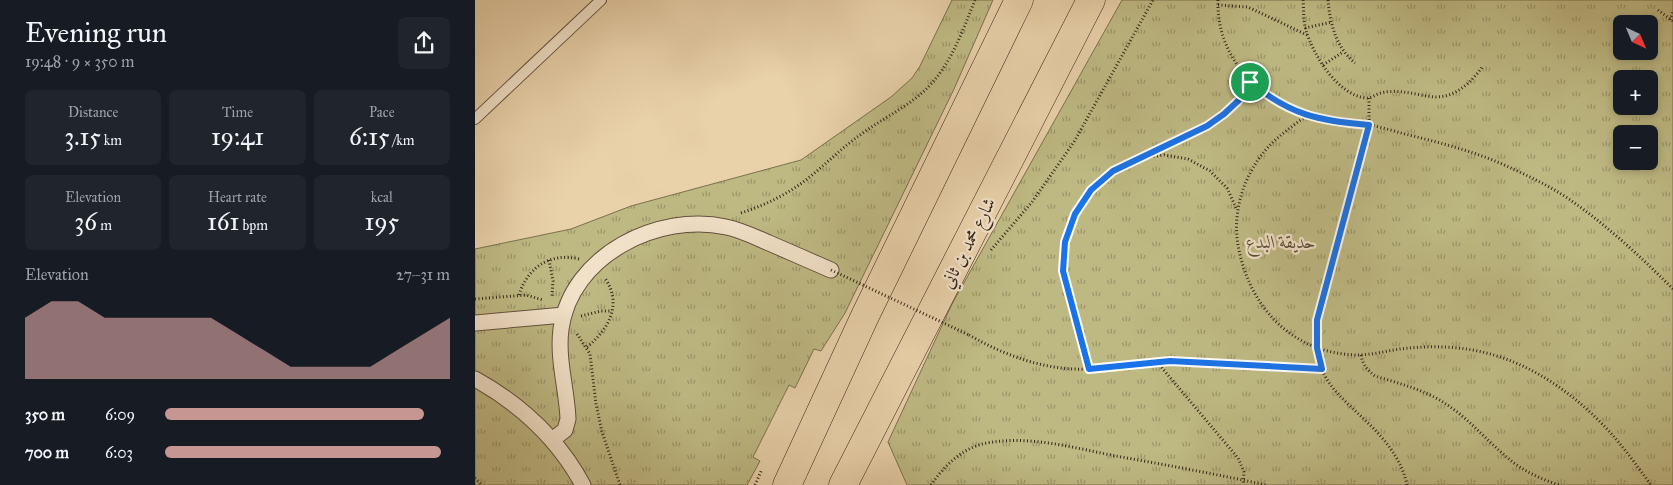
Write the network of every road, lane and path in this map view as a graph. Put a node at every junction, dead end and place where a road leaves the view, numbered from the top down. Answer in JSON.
{"nodes":[{"id":1,"x":601,"y":0,"type":"edge"},
{"id":2,"x":975,"y":0,"type":"edge"},
{"id":3,"x":1019,"y":0,"type":"edge"},
{"id":4,"x":1091,"y":0,"type":"edge"},
{"id":5,"x":1153,"y":0,"type":"edge"},
{"id":6,"x":1218,"y":0,"type":"edge"},
{"id":7,"x":1303,"y":0,"type":"edge"},
{"id":8,"x":1328,"y":0,"type":"edge"},
{"id":9,"x":1218,"y":5,"type":"junction"},
{"id":10,"x":1658,"y":10,"type":"dead end"},
{"id":11,"x":1673,"y":11,"type":"edge"},
{"id":12,"x":1672,"y":20,"type":"edge"},
{"id":13,"x":1332,"y":22,"type":"junction"},
{"id":14,"x":1305,"y":28,"type":"junction"},
{"id":15,"x":1307,"y":36,"type":"junction"},
{"id":16,"x":1343,"y":52,"type":"junction"},
{"id":17,"x":1355,"y":63,"type":"dead end"},
{"id":18,"x":1323,"y":65,"type":"junction"},
{"id":19,"x":1483,"y":66,"type":"dead end"},
{"id":20,"x":1250,"y":82,"type":"junction"},
{"id":21,"x":1369,"y":98,"type":"junction"},
{"id":22,"x":1306,"y":116,"type":"junction"},
{"id":23,"x":475,"y":119,"type":"edge"},
{"id":24,"x":1369,"y":125,"type":"junction"},
{"id":25,"x":1140,"y":158,"type":"junction"},
{"id":26,"x":1238,"y":210,"type":"junction"},
{"id":27,"x":728,"y":227,"type":"junction"},
{"id":28,"x":991,"y":251,"type":"dead end"},
{"id":29,"x":549,"y":260,"type":"dead end"},
{"id":30,"x":831,"y":270,"type":"joint"},
{"id":31,"x":1673,"y":289,"type":"edge"},
{"id":32,"x":550,"y":303,"type":"dead end"},
{"id":33,"x":612,"y":311,"type":"dead end"},
{"id":34,"x":569,"y":316,"type":"junction"},
{"id":35,"x":475,"y":323,"type":"edge"},
{"id":36,"x":1317,"y":348,"type":"junction"},
{"id":37,"x":1361,"y":355,"type":"junction"},
{"id":38,"x":1157,"y":362,"type":"junction"},
{"id":39,"x":1089,"y":369,"type":"junction"},
{"id":40,"x":1322,"y":369,"type":"junction"},
{"id":41,"x":475,"y":378,"type":"edge"},
{"id":42,"x":552,"y":440,"type":"junction"},
{"id":43,"x":763,"y":469,"type":"dead end"},
{"id":44,"x":475,"y":478,"type":"edge"},
{"id":45,"x":1244,"y":480,"type":"junction"},
{"id":46,"x":482,"y":485,"type":"edge"},
{"id":47,"x":583,"y":485,"type":"edge"},
{"id":48,"x":755,"y":485,"type":"edge"},
{"id":49,"x":787,"y":485,"type":"edge"},
{"id":50,"x":843,"y":485,"type":"edge"},
{"id":51,"x":931,"y":485,"type":"edge"},
{"id":52,"x":1243,"y":485,"type":"edge"},
{"id":53,"x":1265,"y":485,"type":"edge"},
{"id":54,"x":1407,"y":485,"type":"edge"},
{"id":55,"x":1559,"y":485,"type":"edge"},
{"id":56,"x":1651,"y":485,"type":"edge"}],
"edges":[{"from":1,"to":23,"type":"lane"},
{"from":2,"to":27,"type":"path"},
{"from":3,"to":49,"type":"main road"},
{"from":4,"to":50,"type":"main road","name":"شارع محمد بن ثاني"},
{"from":5,"to":28,"type":"path"},
{"from":6,"to":9,"type":"path"},
{"from":7,"to":14,"type":"path"},
{"from":8,"to":13,"type":"path"},
{"from":9,"to":15,"type":"path"},
{"from":9,"to":20,"type":"path"},
{"from":10,"to":12,"type":"path"},
{"from":11,"to":12,"type":"path"},
{"from":13,"to":14,"type":"path"},
{"from":13,"to":16,"type":"path"},
{"from":14,"to":15,"type":"path"},
{"from":15,"to":18,"type":"path"},
{"from":16,"to":17,"type":"path"},
{"from":16,"to":18,"type":"path"},
{"from":18,"to":21,"type":"path"},
{"from":19,"to":21,"type":"path"},
{"from":20,"to":22,"type":"path"},
{"from":20,"to":25,"type":"path"},
{"from":21,"to":24,"type":"path"},
{"from":22,"to":24,"type":"path"},
{"from":22,"to":26,"type":"path"},
{"from":24,"to":31,"type":"path"},
{"from":24,"to":36,"type":"path"},
{"from":25,"to":26,"type":"path"},
{"from":25,"to":39,"type":"path"},
{"from":26,"to":36,"type":"path"},
{"from":27,"to":30,"type":"street"},
{"from":27,"to":34,"type":"street"},
{"from":29,"to":32,"type":"path"},
{"from":30,"to":39,"type":"path","bridge":true},
{"from":33,"to":34,"type":"path"},
{"from":34,"to":35,"type":"street"},
{"from":34,"to":42,"type":"street"},
{"from":36,"to":37,"type":"path"},
{"from":36,"to":40,"type":"path"},
{"from":37,"to":55,"type":"path"},
{"from":37,"to":56,"type":"path"},
{"from":38,"to":39,"type":"path"},
{"from":38,"to":40,"type":"path"},
{"from":38,"to":45,"type":"path"},
{"from":40,"to":54,"type":"path"},
{"from":41,"to":42,"type":"street"},
{"from":42,"to":47,"type":"street"},
{"from":43,"to":48,"type":"path"},
{"from":44,"to":46,"type":"path"},
{"from":45,"to":51,"type":"path"},
{"from":45,"to":52,"type":"path"},
{"from":45,"to":53,"type":"path"}]}
